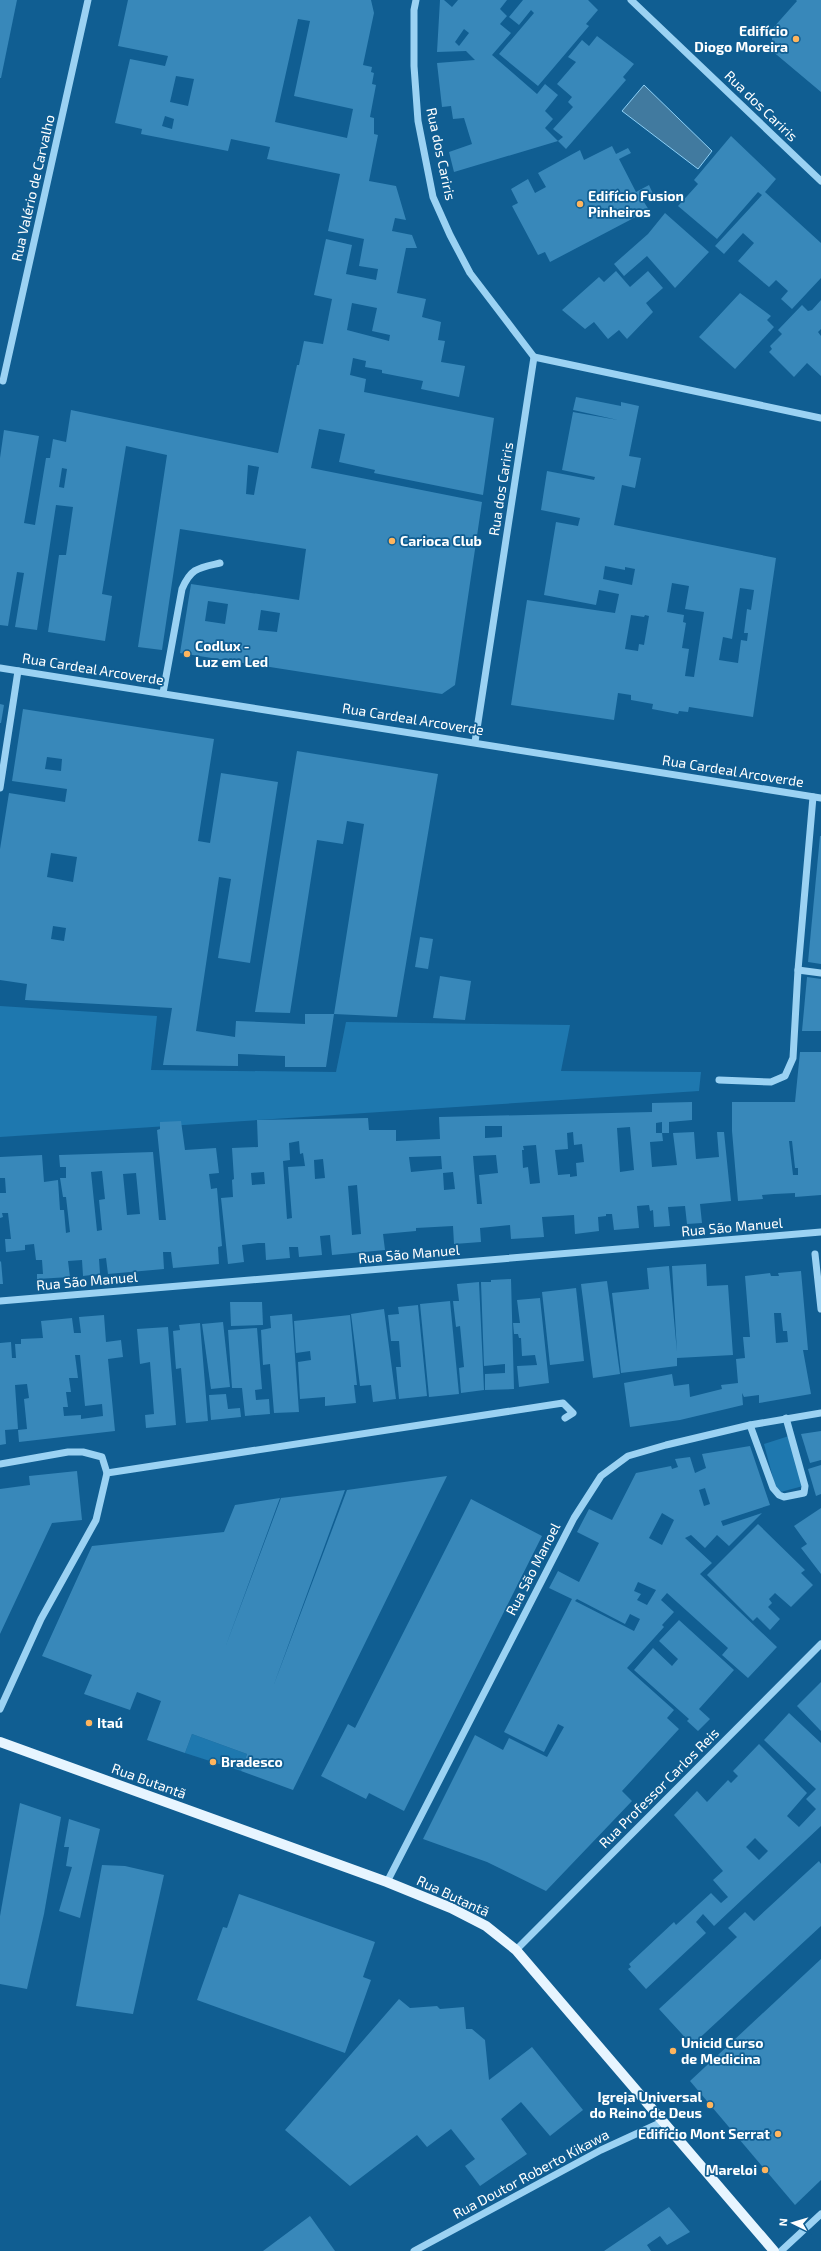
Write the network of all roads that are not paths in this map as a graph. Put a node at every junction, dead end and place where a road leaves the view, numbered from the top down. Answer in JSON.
{"nodes":[{"id":1,"x":88,"y":0,"type":"edge"},
{"id":2,"x":416,"y":0,"type":"edge"},
{"id":3,"x":631,"y":0,"type":"edge"},
{"id":4,"x":821,"y":181,"type":"edge"},
{"id":5,"x":534,"y":357,"type":"junction"},
{"id":6,"x":3,"y":381,"type":"dead end"},
{"id":7,"x":821,"y":418,"type":"edge"},
{"id":8,"x":220,"y":563,"type":"dead end"},
{"id":9,"x":0,"y":668,"type":"edge"},
{"id":10,"x":18,"y":671,"type":"junction"},
{"id":11,"x":163,"y":693,"type":"junction"},
{"id":12,"x":475,"y":742,"type":"junction"},
{"id":13,"x":0,"y":788,"type":"edge"},
{"id":14,"x":813,"y":797,"type":"junction"},
{"id":15,"x":821,"y":798,"type":"edge"},
{"id":16,"x":798,"y":970,"type":"junction"},
{"id":17,"x":821,"y":973,"type":"edge"},
{"id":18,"x":719,"y":1080,"type":"dead end"},
{"id":19,"x":821,"y":1232,"type":"edge"},
{"id":20,"x":815,"y":1254,"type":"dead end"},
{"id":21,"x":0,"y":1302,"type":"edge"},
{"id":22,"x":821,"y":1309,"type":"edge"},
{"id":23,"x":821,"y":1413,"type":"edge"},
{"id":24,"x":565,"y":1418,"type":"dead end"},
{"id":25,"x":786,"y":1418,"type":"junction"},
{"id":26,"x":750,"y":1425,"type":"junction"},
{"id":27,"x":0,"y":1464,"type":"edge"},
{"id":28,"x":108,"y":1473,"type":"junction"},
{"id":29,"x":821,"y":1644,"type":"edge"},
{"id":30,"x":0,"y":1709,"type":"edge"},
{"id":31,"x":0,"y":1742,"type":"edge"},
{"id":32,"x":387,"y":1882,"type":"junction"},
{"id":33,"x":516,"y":1950,"type":"junction"},
{"id":34,"x":662,"y":2122,"type":"junction"},
{"id":35,"x":821,"y":2214,"type":"edge"},
{"id":36,"x":414,"y":2251,"type":"edge"},
{"id":37,"x":774,"y":2251,"type":"edge"},
{"id":38,"x":781,"y":2251,"type":"edge"}],
"edges":[{"from":1,"to":6,"type":"street","name":"Rua Valério de Carvalho"},
{"from":2,"to":5,"type":"street","name":"Rua dos Cariris"},
{"from":3,"to":4,"type":"street","name":"Rua dos Cariris"},
{"from":5,"to":7,"type":"street"},
{"from":5,"to":12,"type":"street","name":"Rua dos Cariris"},
{"from":8,"to":11,"type":"street"},
{"from":9,"to":10,"type":"street","name":"Rua Cardeal Arcoverde"},
{"from":10,"to":11,"type":"street","name":"Rua Cardeal Arcoverde"},
{"from":10,"to":13,"type":"street"},
{"from":11,"to":12,"type":"street","name":"Rua Cardeal Arcoverde"},
{"from":12,"to":14,"type":"street","name":"Rua Cardeal Arcoverde"},
{"from":14,"to":15,"type":"street","name":"Rua Cardeal Arcoverde"},
{"from":14,"to":16,"type":"street"},
{"from":16,"to":17,"type":"street"},
{"from":16,"to":18,"type":"street"},
{"from":19,"to":21,"type":"street","name":"Rua São Manuel"},
{"from":20,"to":22,"type":"street"},
{"from":23,"to":25,"type":"street","name":"Rua São Manoel"},
{"from":24,"to":28,"type":"street"},
{"from":25,"to":26,"type":"street","name":"Rua São Manoel"},
{"from":25,"to":26,"type":"street"},
{"from":26,"to":32,"type":"street","name":"Rua São Manoel"},
{"from":27,"to":28,"type":"street"},
{"from":28,"to":30,"type":"street"},
{"from":29,"to":33,"type":"street","name":"Rua Professor Carlos Reis"},
{"from":31,"to":32,"type":"main road","name":"Rua Butantã"},
{"from":32,"to":33,"type":"main road","name":"Rua Butantã"},
{"from":33,"to":34,"type":"main road","name":"Rua Butantã"},
{"from":34,"to":36,"type":"street","name":"Rua Doutor Roberto Kikawa"},
{"from":34,"to":37,"type":"main road","name":"Rua Butantã"},
{"from":35,"to":38,"type":"street"}]}
